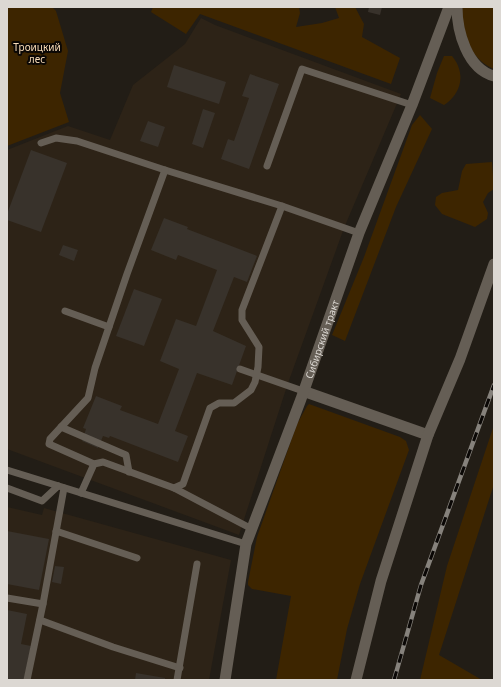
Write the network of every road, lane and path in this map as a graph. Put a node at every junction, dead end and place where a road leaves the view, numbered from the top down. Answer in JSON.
{"nodes":[{"id":1,"x":449,"y":7,"type":"edge"},
{"id":2,"x":457,"y":7,"type":"edge"},
{"id":3,"x":494,"y":76,"type":"edge"},
{"id":4,"x":412,"y":106,"type":"junction"},
{"id":5,"x":41,"y":143,"type":"dead end"},
{"id":6,"x":267,"y":166,"type":"dead end"},
{"id":7,"x":165,"y":170,"type":"junction"},
{"id":8,"x":282,"y":206,"type":"junction"},
{"id":9,"x":359,"y":233,"type":"junction"},
{"id":10,"x":494,"y":264,"type":"edge"},
{"id":11,"x":65,"y":311,"type":"dead end"},
{"id":12,"x":109,"y":328,"type":"junction"},
{"id":13,"x":240,"y":369,"type":"dead end"},
{"id":14,"x":256,"y":375,"type":"junction"},
{"id":15,"x":304,"y":391,"type":"junction"},
{"id":16,"x":61,"y":427,"type":"junction"},
{"id":17,"x":428,"y":435,"type":"junction"},
{"id":18,"x":94,"y":464,"type":"junction"},
{"id":19,"x":7,"y":470,"type":"edge"},
{"id":20,"x":129,"y":472,"type":"junction"},
{"id":21,"x":61,"y":487,"type":"junction"},
{"id":22,"x":7,"y":488,"type":"edge"},
{"id":23,"x":174,"y":488,"type":"junction"},
{"id":24,"x":81,"y":494,"type":"junction"},
{"id":25,"x":252,"y":529,"type":"junction"},
{"id":26,"x":56,"y":531,"type":"junction"},
{"id":27,"x":246,"y":544,"type":"junction"},
{"id":28,"x":137,"y":558,"type":"dead end"},
{"id":29,"x":197,"y":564,"type":"dead end"},
{"id":30,"x":7,"y":598,"type":"edge"},
{"id":31,"x":43,"y":604,"type":"junction"},
{"id":32,"x":40,"y":620,"type":"junction"},
{"id":33,"x":180,"y":668,"type":"junction"},
{"id":34,"x":27,"y":680,"type":"edge"},
{"id":35,"x":177,"y":680,"type":"edge"},
{"id":36,"x":225,"y":680,"type":"edge"},
{"id":37,"x":356,"y":680,"type":"edge"}],
"edges":[{"from":1,"to":4,"type":"street","name":"Сибирский тракт"},
{"from":2,"to":3,"type":"street"},
{"from":4,"to":6,"type":"lane"},
{"from":4,"to":9,"type":"street","name":"Сибирский тракт"},
{"from":5,"to":7,"type":"lane"},
{"from":7,"to":8,"type":"lane"},
{"from":7,"to":12,"type":"lane"},
{"from":8,"to":9,"type":"lane"},
{"from":8,"to":14,"type":"lane"},
{"from":9,"to":15,"type":"street","name":"Сибирский тракт"},
{"from":10,"to":17,"type":"street"},
{"from":11,"to":12,"type":"lane"},
{"from":12,"to":16,"type":"lane"},
{"from":13,"to":14,"type":"lane"},
{"from":14,"to":15,"type":"lane"},
{"from":14,"to":23,"type":"lane"},
{"from":15,"to":17,"type":"street"},
{"from":15,"to":25,"type":"street","name":"Сибирский тракт"},
{"from":16,"to":18,"type":"lane"},
{"from":16,"to":20,"type":"lane"},
{"from":17,"to":37,"type":"street"},
{"from":18,"to":20,"type":"lane"},
{"from":18,"to":24,"type":"lane"},
{"from":19,"to":21,"type":"lane"},
{"from":20,"to":23,"type":"lane"},
{"from":21,"to":22,"type":"lane"},
{"from":21,"to":24,"type":"lane"},
{"from":21,"to":26,"type":"lane"},
{"from":23,"to":25,"type":"lane"},
{"from":24,"to":27,"type":"lane"},
{"from":25,"to":27,"type":"street","name":"Сибирский тракт"},
{"from":26,"to":28,"type":"lane"},
{"from":26,"to":31,"type":"lane"},
{"from":27,"to":36,"type":"street","name":"Сибирский тракт"},
{"from":29,"to":33,"type":"lane"},
{"from":30,"to":31,"type":"lane"},
{"from":31,"to":32,"type":"lane"},
{"from":32,"to":33,"type":"lane"},
{"from":32,"to":34,"type":"lane"},
{"from":33,"to":35,"type":"lane"}]}
